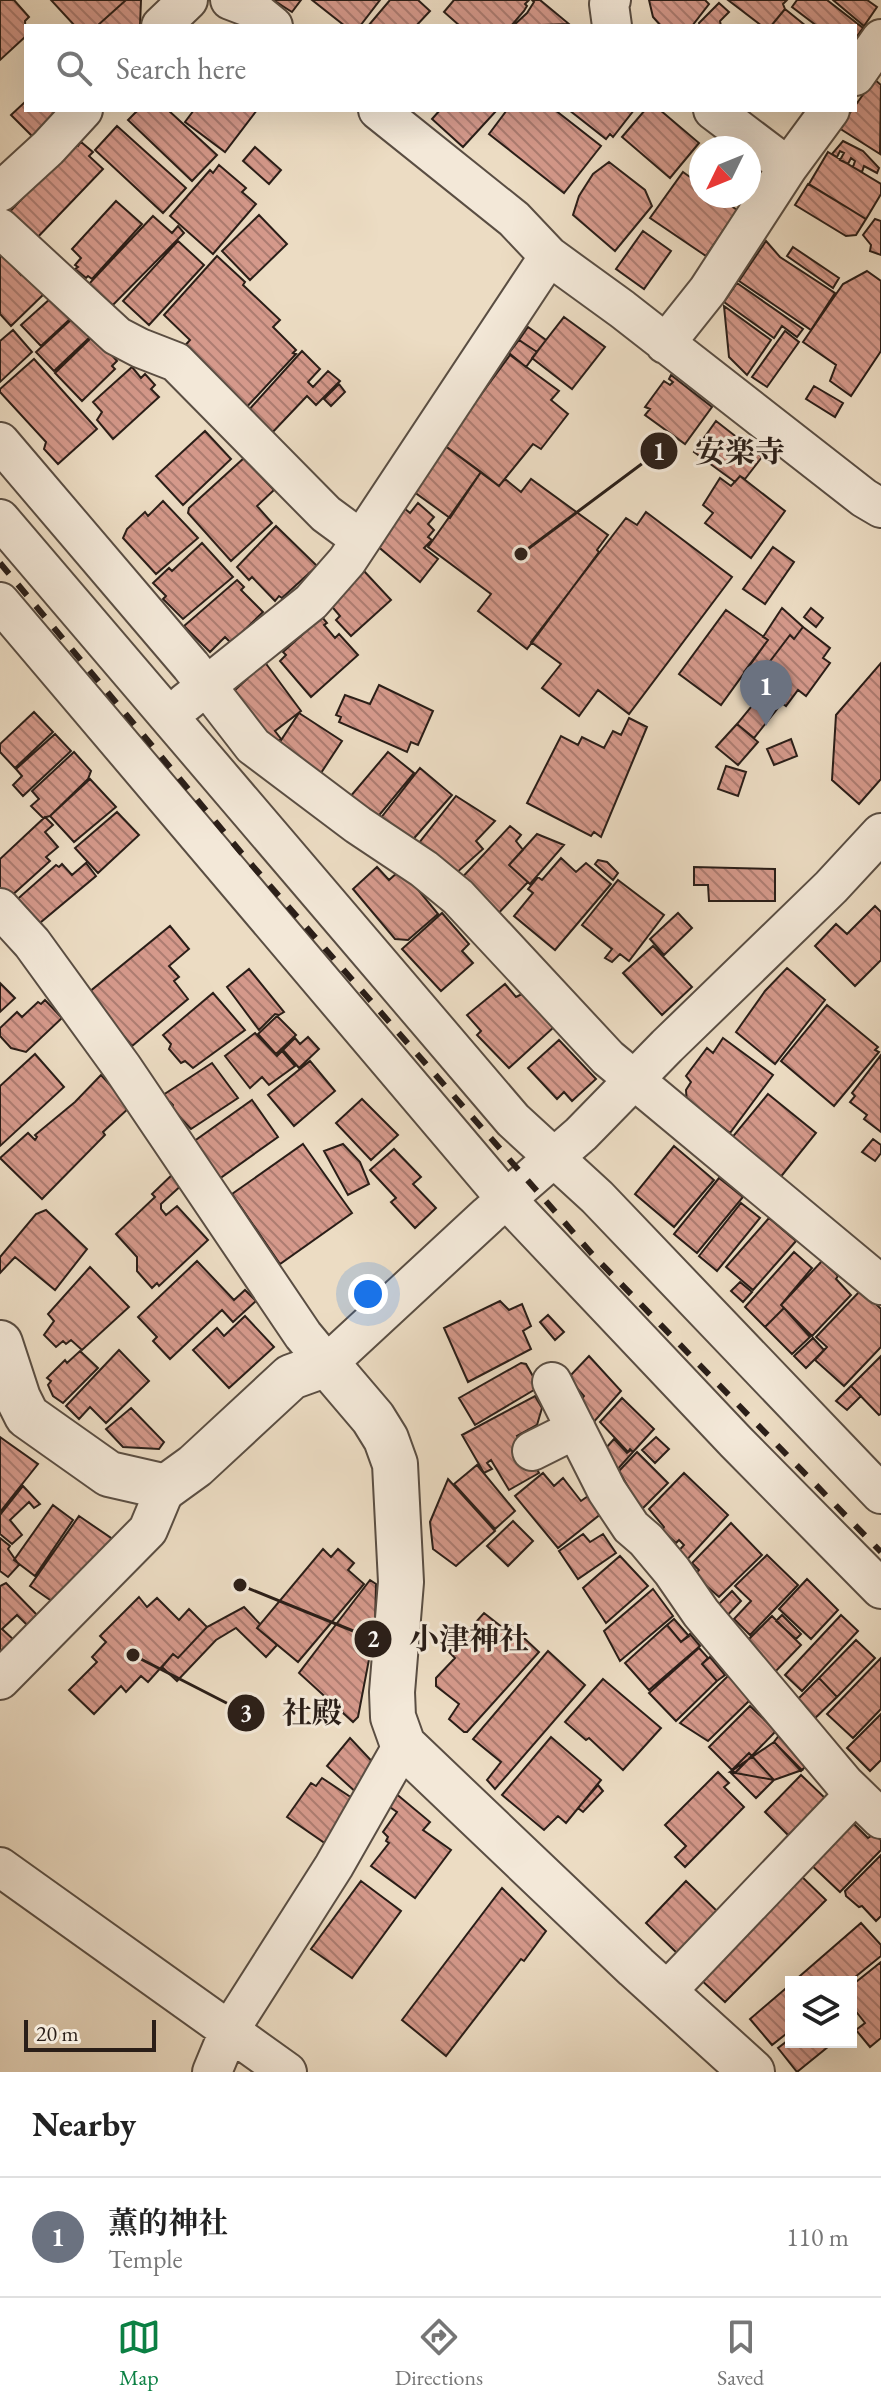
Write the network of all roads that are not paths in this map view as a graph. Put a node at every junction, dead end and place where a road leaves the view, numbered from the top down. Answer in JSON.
{"nodes":[{"id":1,"x":188,"y":0,"type":"edge"},
{"id":2,"x":230,"y":0,"type":"edge"},
{"id":3,"x":611,"y":0,"type":"edge"},
{"id":4,"x":163,"y":24,"type":"edge"},
{"id":5,"x":271,"y":24,"type":"edge"},
{"id":6,"x":612,"y":24,"type":"edge"},
{"id":7,"x":881,"y":39,"type":"edge"},
{"id":8,"x":857,"y":73,"type":"edge"},
{"id":9,"x":81,"y":112,"type":"edge"},
{"id":10,"x":380,"y":112,"type":"edge"},
{"id":11,"x":716,"y":112,"type":"edge"},
{"id":12,"x":829,"y":112,"type":"edge"},
{"id":13,"x":788,"y":167,"type":"junction"},
{"id":14,"x":0,"y":192,"type":"edge"},
{"id":15,"x":0,"y":228,"type":"edge"},
{"id":16,"x":549,"y":256,"type":"junction"},
{"id":17,"x":665,"y":344,"type":"junction"},
{"id":18,"x":0,"y":442,"type":"edge"},
{"id":19,"x":881,"y":508,"type":"edge"},
{"id":20,"x":0,"y":519,"type":"edge"},
{"id":21,"x":360,"y":539,"type":"junction"},
{"id":22,"x":0,"y":602,"type":"edge"},
{"id":23,"x":205,"y":686,"type":"junction"},
{"id":24,"x":167,"y":716,"type":"junction"},
{"id":25,"x":878,"y":844,"type":"edge"},
{"id":26,"x":0,"y":908,"type":"edge"},
{"id":27,"x":634,"y":1080,"type":"junction"},
{"id":28,"x":554,"y":1158,"type":"junction"},
{"id":29,"x":507,"y":1200,"type":"junction"},
{"id":30,"x":881,"y":1285,"type":"edge"},
{"id":31,"x":0,"y":1343,"type":"edge"},
{"id":32,"x":327,"y":1364,"type":"junction"},
{"id":33,"x":552,"y":1382,"type":"dead end"},
{"id":34,"x":576,"y":1429,"type":"junction"},
{"id":35,"x":532,"y":1451,"type":"dead end"},
{"id":36,"x":166,"y":1487,"type":"junction"},
{"id":37,"x":881,"y":1494,"type":"edge"},
{"id":38,"x":881,"y":1589,"type":"edge"},
{"id":39,"x":0,"y":1680,"type":"edge"},
{"id":40,"x":403,"y":1745,"type":"junction"},
{"id":41,"x":868,"y":1806,"type":"edge"},
{"id":42,"x":0,"y":1867,"type":"edge"},
{"id":43,"x":665,"y":1993,"type":"junction"},
{"id":44,"x":229,"y":2031,"type":"junction"},
{"id":45,"x":212,"y":2072,"type":"edge"},
{"id":46,"x":287,"y":2072,"type":"edge"},
{"id":47,"x":752,"y":2072,"type":"edge"}],
"edges":[{"from":1,"to":4,"type":"street"},
{"from":2,"to":5,"type":"street"},
{"from":3,"to":6,"type":"street"},
{"from":7,"to":8,"type":"street"},
{"from":9,"to":14,"type":"street"},
{"from":10,"to":16,"type":"street"},
{"from":11,"to":13,"type":"street"},
{"from":12,"to":13,"type":"street"},
{"from":13,"to":17,"type":"street"},
{"from":15,"to":21,"type":"street"},
{"from":16,"to":17,"type":"street"},
{"from":16,"to":21,"type":"street"},
{"from":17,"to":19,"type":"street"},
{"from":18,"to":23,"type":"street"},
{"from":20,"to":24,"type":"street"},
{"from":21,"to":23,"type":"street"},
{"from":22,"to":29,"type":"street"},
{"from":23,"to":24,"type":"street"},
{"from":23,"to":27,"type":"street"},
{"from":24,"to":28,"type":"street"},
{"from":25,"to":27,"type":"street"},
{"from":26,"to":32,"type":"street"},
{"from":27,"to":28,"type":"street"},
{"from":27,"to":30,"type":"street"},
{"from":28,"to":29,"type":"street"},
{"from":28,"to":37,"type":"street"},
{"from":29,"to":32,"type":"street"},
{"from":29,"to":38,"type":"street"},
{"from":31,"to":36,"type":"street"},
{"from":32,"to":36,"type":"street"},
{"from":32,"to":40,"type":"street"},
{"from":33,"to":34,"type":"street"},
{"from":34,"to":35,"type":"street"},
{"from":34,"to":41,"type":"street"},
{"from":36,"to":39,"type":"street"},
{"from":40,"to":43,"type":"street"},
{"from":40,"to":44,"type":"street"},
{"from":41,"to":43,"type":"street"},
{"from":42,"to":44,"type":"street"},
{"from":43,"to":47,"type":"street"},
{"from":44,"to":45,"type":"street"},
{"from":44,"to":46,"type":"street"}]}
